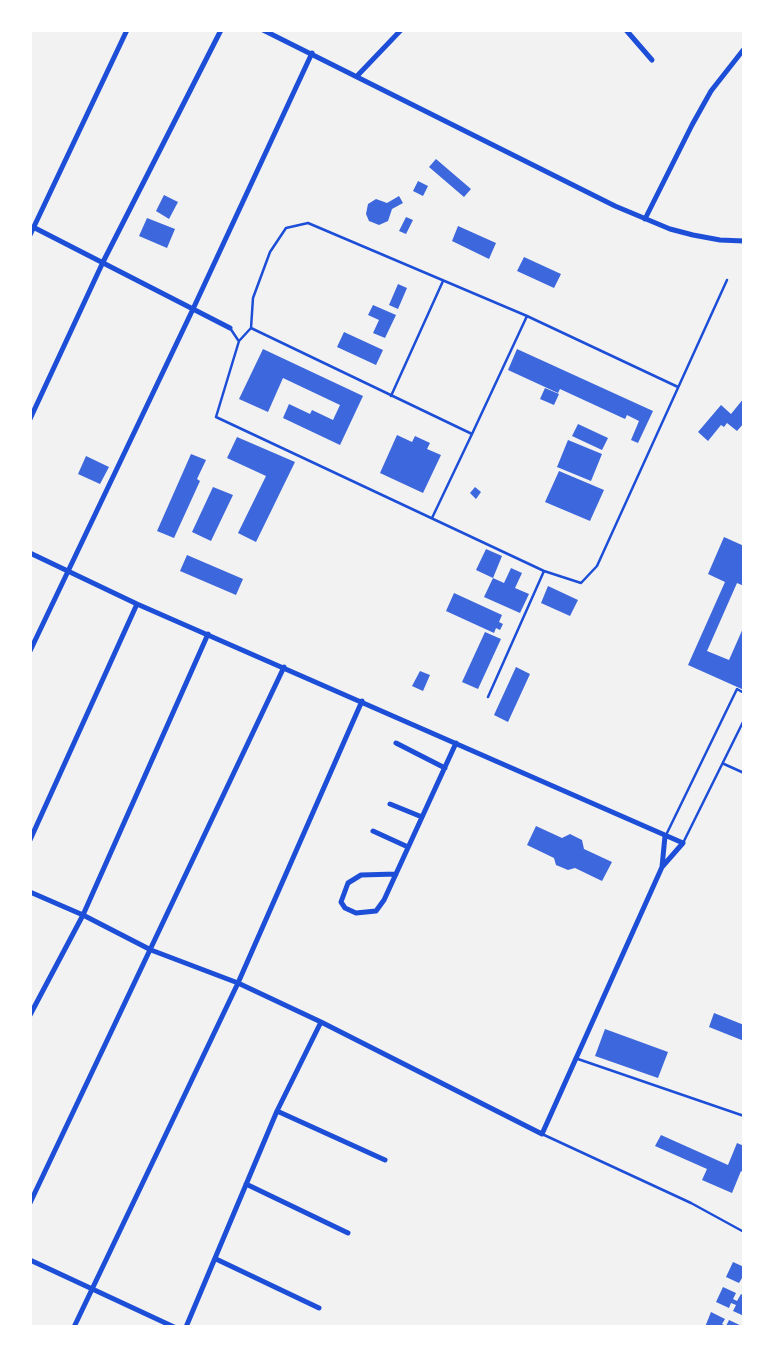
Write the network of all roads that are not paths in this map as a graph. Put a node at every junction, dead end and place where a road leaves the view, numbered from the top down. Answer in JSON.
{"nodes":[{"id":1,"x":127,"y":30,"type":"edge"},
{"id":2,"x":221,"y":30,"type":"edge"},
{"id":3,"x":264,"y":30,"type":"edge"},
{"id":4,"x":401,"y":30,"type":"edge"},
{"id":5,"x":626,"y":30,"type":"edge"},
{"id":6,"x":744,"y":49,"type":"edge"},
{"id":7,"x":312,"y":53,"type":"junction"},
{"id":8,"x":652,"y":60,"type":"dead end"},
{"id":9,"x":358,"y":75,"type":"junction"},
{"id":10,"x":645,"y":219,"type":"junction"},
{"id":11,"x":31,"y":227,"type":"edge"},
{"id":12,"x":30,"y":234,"type":"edge"},
{"id":13,"x":744,"y":241,"type":"edge"},
{"id":14,"x":103,"y":262,"type":"junction"},
{"id":15,"x":444,"y":280,"type":"junction"},
{"id":16,"x":727,"y":280,"type":"dead end"},
{"id":17,"x":193,"y":309,"type":"junction"},
{"id":18,"x":527,"y":316,"type":"junction"},
{"id":19,"x":230,"y":328,"type":"joint"},
{"id":20,"x":251,"y":328,"type":"junction"},
{"id":21,"x":239,"y":341,"type":"junction"},
{"id":22,"x":678,"y":387,"type":"junction"},
{"id":23,"x":391,"y":396,"type":"junction"},
{"id":24,"x":30,"y":419,"type":"edge"},
{"id":25,"x":472,"y":434,"type":"junction"},
{"id":26,"x":432,"y":518,"type":"junction"},
{"id":27,"x":30,"y":553,"type":"edge"},
{"id":28,"x":68,"y":570,"type":"junction"},
{"id":29,"x":544,"y":571,"type":"junction"},
{"id":30,"x":137,"y":604,"type":"junction"},
{"id":31,"x":208,"y":634,"type":"junction"},
{"id":32,"x":30,"y":651,"type":"edge"},
{"id":33,"x":284,"y":667,"type":"junction"},
{"id":34,"x":744,"y":693,"type":"edge"},
{"id":35,"x":488,"y":697,"type":"dead end"},
{"id":36,"x":362,"y":701,"type":"junction"},
{"id":37,"x":744,"y":720,"type":"edge"},
{"id":38,"x":396,"y":743,"type":"dead end"},
{"id":39,"x":456,"y":743,"type":"junction"},
{"id":40,"x":724,"y":764,"type":"junction"},
{"id":41,"x":445,"y":768,"type":"junction"},
{"id":42,"x":744,"y":773,"type":"edge"},
{"id":43,"x":390,"y":804,"type":"dead end"},
{"id":44,"x":422,"y":817,"type":"junction"},
{"id":45,"x":373,"y":831,"type":"dead end"},
{"id":46,"x":665,"y":836,"type":"junction"},
{"id":47,"x":30,"y":840,"type":"edge"},
{"id":48,"x":683,"y":843,"type":"junction"},
{"id":49,"x":408,"y":847,"type":"junction"},
{"id":50,"x":663,"y":867,"type":"junction"},
{"id":51,"x":396,"y":874,"type":"junction"},
{"id":52,"x":30,"y":892,"type":"edge"},
{"id":53,"x":83,"y":915,"type":"junction"},
{"id":54,"x":152,"y":950,"type":"junction"},
{"id":55,"x":237,"y":983,"type":"junction"},
{"id":56,"x":30,"y":1016,"type":"edge"},
{"id":57,"x":321,"y":1022,"type":"junction"},
{"id":58,"x":575,"y":1058,"type":"junction"},
{"id":59,"x":277,"y":1111,"type":"junction"},
{"id":60,"x":744,"y":1116,"type":"edge"},
{"id":61,"x":542,"y":1134,"type":"junction"},
{"id":62,"x":385,"y":1160,"type":"dead end"},
{"id":63,"x":246,"y":1184,"type":"junction"},
{"id":64,"x":30,"y":1203,"type":"edge"},
{"id":65,"x":744,"y":1232,"type":"edge"},
{"id":66,"x":348,"y":1233,"type":"dead end"},
{"id":67,"x":216,"y":1259,"type":"junction"},
{"id":68,"x":30,"y":1260,"type":"edge"},
{"id":69,"x":92,"y":1290,"type":"junction"},
{"id":70,"x":319,"y":1308,"type":"dead end"},
{"id":71,"x":74,"y":1327,"type":"edge"},
{"id":72,"x":174,"y":1327,"type":"edge"},
{"id":73,"x":186,"y":1327,"type":"edge"}],
"edges":[{"from":1,"to":11,"type":"street"},
{"from":2,"to":14,"type":"street"},
{"from":3,"to":7,"type":"street"},
{"from":4,"to":9,"type":"street"},
{"from":5,"to":8,"type":"street"},
{"from":6,"to":10,"type":"street"},
{"from":7,"to":9,"type":"street"},
{"from":7,"to":17,"type":"street"},
{"from":9,"to":10,"type":"street"},
{"from":10,"to":13,"type":"street"},
{"from":11,"to":12,"type":"street"},
{"from":11,"to":14,"type":"street"},
{"from":14,"to":17,"type":"street"},
{"from":14,"to":24,"type":"street"},
{"from":15,"to":18,"type":"lane"},
{"from":15,"to":20,"type":"lane"},
{"from":15,"to":23,"type":"lane"},
{"from":16,"to":22,"type":"lane"},
{"from":17,"to":19,"type":"street"},
{"from":17,"to":28,"type":"street"},
{"from":18,"to":22,"type":"lane"},
{"from":18,"to":25,"type":"lane"},
{"from":19,"to":21,"type":"lane"},
{"from":20,"to":21,"type":"lane"},
{"from":20,"to":23,"type":"lane"},
{"from":21,"to":26,"type":"lane"},
{"from":22,"to":29,"type":"lane"},
{"from":23,"to":25,"type":"lane"},
{"from":25,"to":26,"type":"lane"},
{"from":26,"to":29,"type":"lane"},
{"from":27,"to":28,"type":"street"},
{"from":28,"to":30,"type":"street"},
{"from":28,"to":32,"type":"street"},
{"from":29,"to":35,"type":"lane"},
{"from":30,"to":31,"type":"street"},
{"from":30,"to":47,"type":"street"},
{"from":31,"to":33,"type":"street"},
{"from":31,"to":53,"type":"street"},
{"from":33,"to":36,"type":"street"},
{"from":33,"to":54,"type":"street"},
{"from":34,"to":46,"type":"lane"},
{"from":36,"to":39,"type":"street"},
{"from":36,"to":55,"type":"street"},
{"from":37,"to":40,"type":"lane"},
{"from":38,"to":41,"type":"street"},
{"from":39,"to":41,"type":"street"},
{"from":39,"to":46,"type":"street"},
{"from":40,"to":42,"type":"lane"},
{"from":40,"to":48,"type":"lane"},
{"from":41,"to":44,"type":"street"},
{"from":43,"to":44,"type":"street"},
{"from":44,"to":49,"type":"street"},
{"from":45,"to":49,"type":"street"},
{"from":46,"to":48,"type":"street"},
{"from":46,"to":50,"type":"street"},
{"from":48,"to":50,"type":"street"},
{"from":49,"to":51,"type":"street"},
{"from":50,"to":58,"type":"street"},
{"from":51,"to":51,"type":"street"},
{"from":52,"to":53,"type":"street"},
{"from":53,"to":54,"type":"street"},
{"from":53,"to":56,"type":"street"},
{"from":54,"to":55,"type":"street"},
{"from":54,"to":64,"type":"street"},
{"from":55,"to":57,"type":"street"},
{"from":55,"to":69,"type":"street"},
{"from":57,"to":59,"type":"street"},
{"from":57,"to":61,"type":"street"},
{"from":58,"to":60,"type":"lane"},
{"from":58,"to":61,"type":"street"},
{"from":59,"to":62,"type":"street"},
{"from":59,"to":63,"type":"street"},
{"from":61,"to":65,"type":"lane"},
{"from":63,"to":66,"type":"street"},
{"from":63,"to":67,"type":"street"},
{"from":67,"to":70,"type":"street"},
{"from":67,"to":73,"type":"street"},
{"from":68,"to":69,"type":"street"},
{"from":69,"to":71,"type":"street"},
{"from":69,"to":72,"type":"street"}]}
